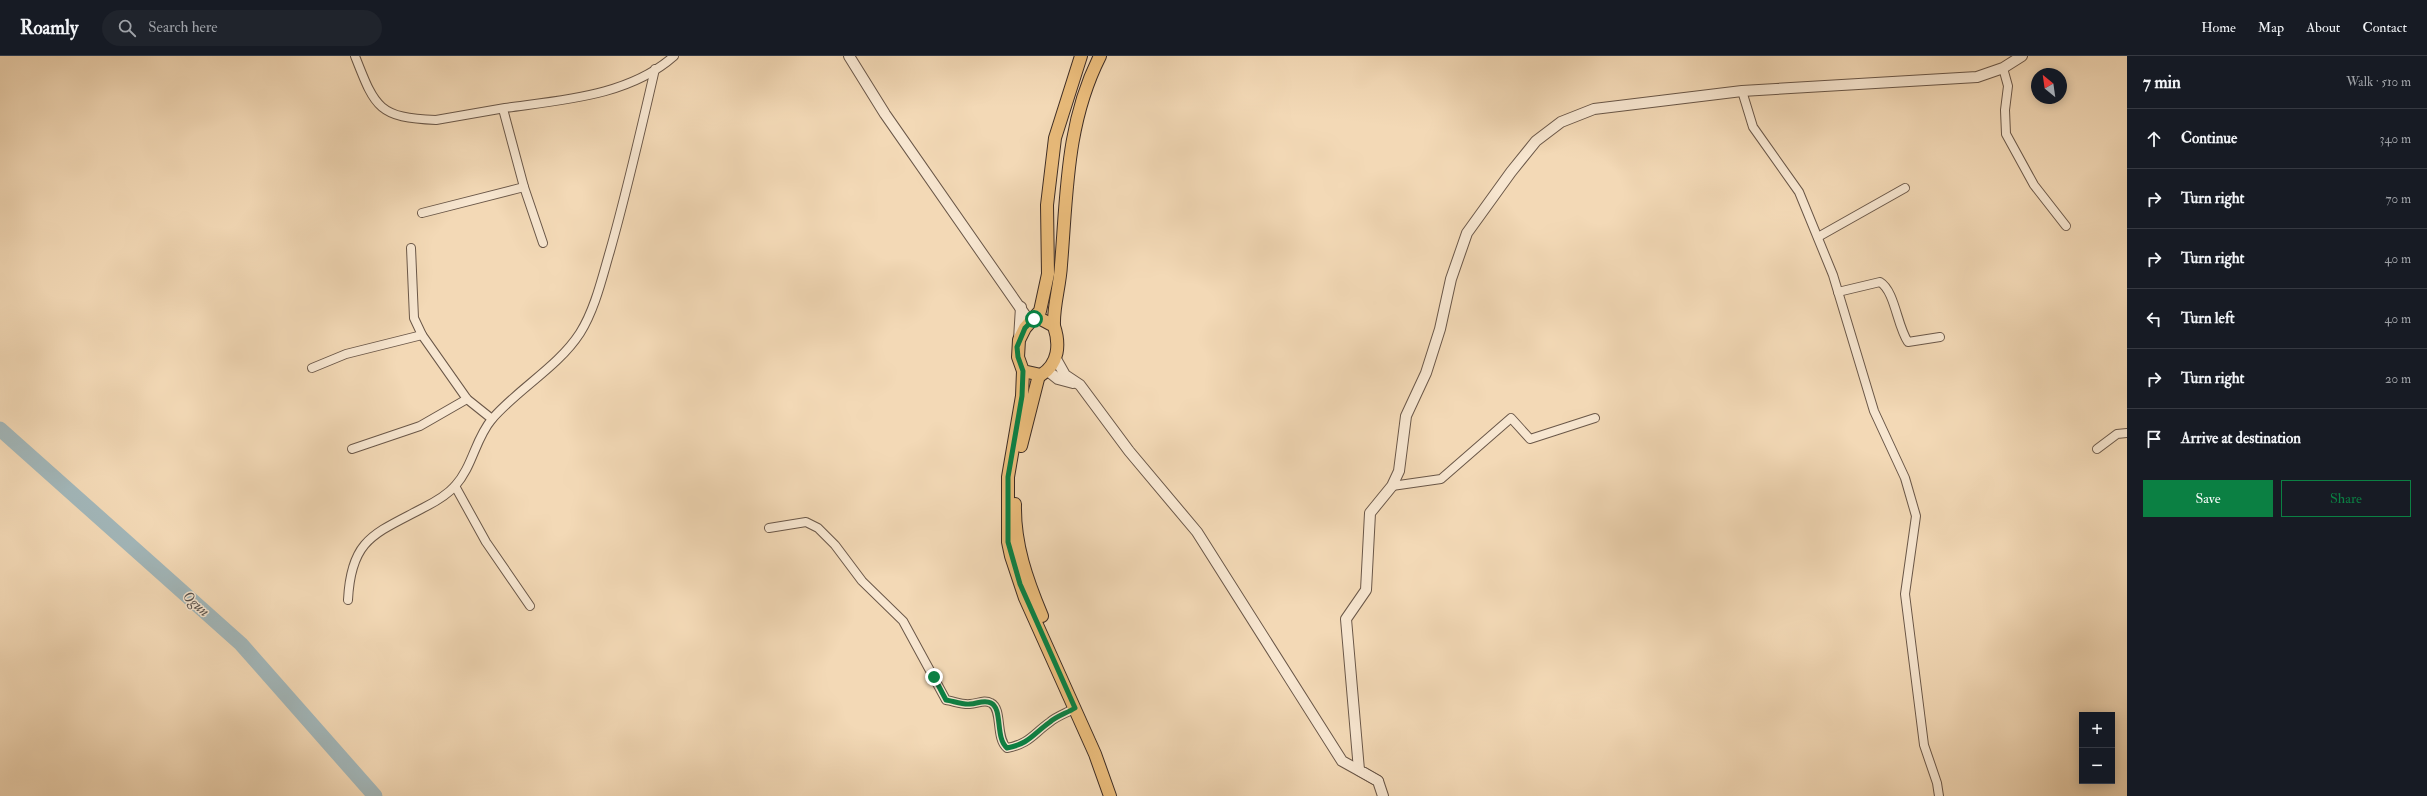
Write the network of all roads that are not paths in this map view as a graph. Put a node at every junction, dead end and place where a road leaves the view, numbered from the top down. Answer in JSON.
{"nodes":[{"id":1,"x":355,"y":56,"type":"edge"},
{"id":2,"x":674,"y":56,"type":"edge"},
{"id":3,"x":849,"y":56,"type":"edge"},
{"id":4,"x":1100,"y":56,"type":"edge"},
{"id":5,"x":2022,"y":56,"type":"edge"},
{"id":6,"x":1079,"y":60,"type":"edge"},
{"id":7,"x":2004,"y":68,"type":"junction"},
{"id":8,"x":655,"y":69,"type":"junction"},
{"id":9,"x":1742,"y":91,"type":"junction"},
{"id":10,"x":503,"y":109,"type":"junction"},
{"id":11,"x":524,"y":187,"type":"junction"},
{"id":12,"x":1905,"y":188,"type":"dead end"},
{"id":13,"x":422,"y":213,"type":"dead end"},
{"id":14,"x":2066,"y":226,"type":"dead end"},
{"id":15,"x":1818,"y":237,"type":"junction"},
{"id":16,"x":543,"y":243,"type":"dead end"},
{"id":17,"x":410,"y":248,"type":"dead end"},
{"id":18,"x":1838,"y":292,"type":"junction"},
{"id":19,"x":1022,"y":307,"type":"junction"},
{"id":20,"x":1032,"y":320,"type":"junction"},
{"id":21,"x":1054,"y":326,"type":"junction"},
{"id":22,"x":422,"y":335,"type":"junction"},
{"id":23,"x":1940,"y":337,"type":"dead end"},
{"id":24,"x":1019,"y":340,"type":"junction"},
{"id":25,"x":1056,"y":359,"type":"junction"},
{"id":26,"x":312,"y":368,"type":"dead end"},
{"id":27,"x":1023,"y":371,"type":"junction"},
{"id":28,"x":1044,"y":373,"type":"junction"},
{"id":29,"x":1080,"y":385,"type":"junction"},
{"id":30,"x":467,"y":399,"type":"junction"},
{"id":31,"x":1595,"y":418,"type":"dead end"},
{"id":32,"x":492,"y":419,"type":"junction"},
{"id":33,"x":2127,"y":433,"type":"edge"},
{"id":34,"x":352,"y":449,"type":"dead end"},
{"id":35,"x":2097,"y":449,"type":"dead end"},
{"id":36,"x":455,"y":486,"type":"junction"},
{"id":37,"x":1392,"y":486,"type":"junction"},
{"id":38,"x":769,"y":528,"type":"dead end"},
{"id":39,"x":348,"y":600,"type":"dead end"},
{"id":40,"x":530,"y":606,"type":"dead end"},
{"id":41,"x":1075,"y":708,"type":"junction"},
{"id":42,"x":1378,"y":781,"type":"junction"},
{"id":43,"x":1110,"y":796,"type":"edge"},
{"id":44,"x":1117,"y":796,"type":"edge"},
{"id":45,"x":1383,"y":796,"type":"edge"},
{"id":46,"x":1939,"y":796,"type":"edge"}],
"edges":[{"from":1,"to":10,"type":"street"},
{"from":2,"to":8,"type":"street"},
{"from":3,"to":19,"type":"street"},
{"from":4,"to":21,"type":"main road"},
{"from":5,"to":7,"type":"street"},
{"from":6,"to":20,"type":"main road"},
{"from":7,"to":9,"type":"street"},
{"from":7,"to":14,"type":"street"},
{"from":8,"to":10,"type":"street"},
{"from":8,"to":32,"type":"street"},
{"from":9,"to":15,"type":"street"},
{"from":9,"to":37,"type":"street"},
{"from":10,"to":11,"type":"street"},
{"from":11,"to":13,"type":"street"},
{"from":11,"to":16,"type":"street"},
{"from":12,"to":15,"type":"street"},
{"from":15,"to":18,"type":"street"},
{"from":17,"to":22,"type":"street"},
{"from":18,"to":23,"type":"street"},
{"from":18,"to":46,"type":"street"},
{"from":19,"to":20,"type":"street"},
{"from":19,"to":24,"type":"street"},
{"from":20,"to":21,"type":"main road"},
{"from":20,"to":24,"type":"main road"},
{"from":21,"to":25,"type":"main road"},
{"from":22,"to":26,"type":"street"},
{"from":22,"to":30,"type":"street"},
{"from":24,"to":27,"type":"main road"},
{"from":25,"to":28,"type":"main road"},
{"from":25,"to":29,"type":"street"},
{"from":27,"to":28,"type":"main road"},
{"from":27,"to":41,"type":"main road"},
{"from":28,"to":29,"type":"street"},
{"from":28,"to":44,"type":"main road"},
{"from":29,"to":42,"type":"street"},
{"from":30,"to":32,"type":"street"},
{"from":30,"to":34,"type":"street"},
{"from":31,"to":37,"type":"street"},
{"from":32,"to":36,"type":"street"},
{"from":33,"to":35,"type":"street"},
{"from":36,"to":39,"type":"street"},
{"from":36,"to":40,"type":"street"},
{"from":37,"to":42,"type":"street"},
{"from":38,"to":41,"type":"street"},
{"from":41,"to":43,"type":"main road"},
{"from":42,"to":45,"type":"street"}]}
